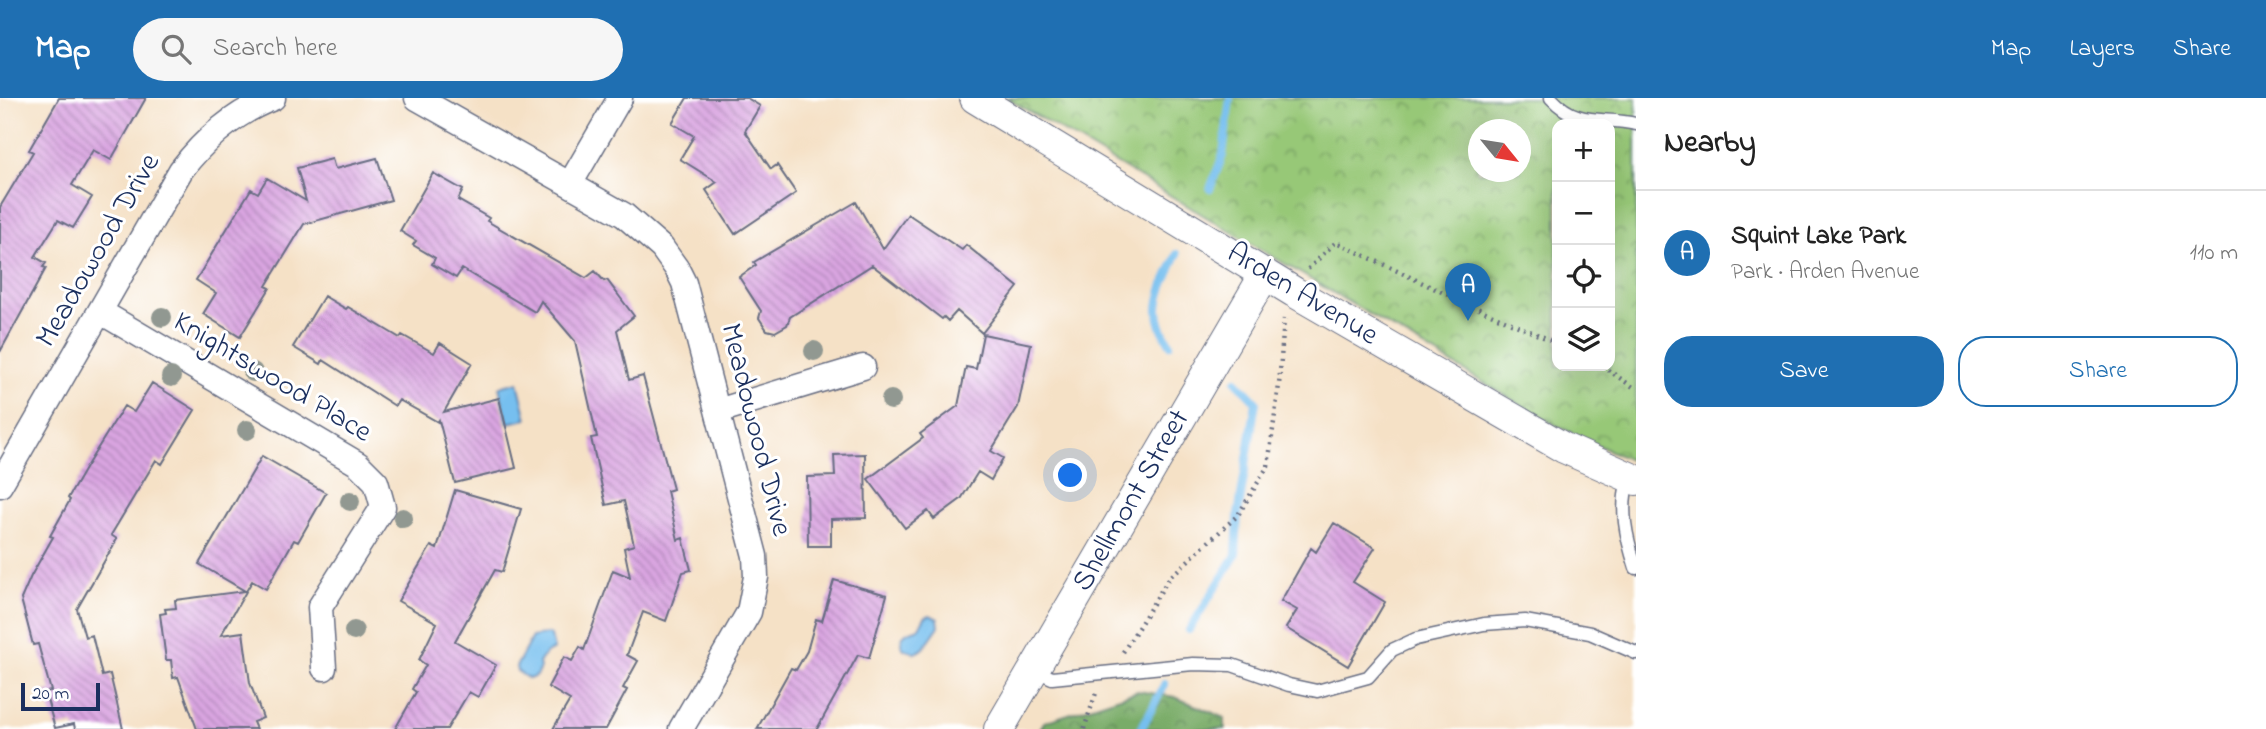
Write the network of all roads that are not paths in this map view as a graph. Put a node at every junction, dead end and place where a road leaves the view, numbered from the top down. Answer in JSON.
{"nodes":[{"id":1,"x":417,"y":98,"type":"edge"},
{"id":2,"x":620,"y":98,"type":"edge"},
{"id":3,"x":975,"y":98,"type":"edge"},
{"id":4,"x":1551,"y":98,"type":"edge"},
{"id":5,"x":259,"y":100,"type":"edge"},
{"id":6,"x":1636,"y":124,"type":"edge"},
{"id":7,"x":570,"y":184,"type":"junction"},
{"id":8,"x":1265,"y":274,"type":"junction"},
{"id":9,"x":101,"y":312,"type":"junction"},
{"id":10,"x":863,"y":368,"type":"dead end"},
{"id":11,"x":718,"y":411,"type":"junction"},
{"id":12,"x":1632,"y":478,"type":"edge"},
{"id":13,"x":0,"y":485,"type":"edge"},
{"id":14,"x":1636,"y":568,"type":"edge"},
{"id":15,"x":1636,"y":653,"type":"edge"},
{"id":16,"x":324,"y":668,"type":"dead end"},
{"id":17,"x":1034,"y":670,"type":"junction"},
{"id":18,"x":681,"y":729,"type":"edge"},
{"id":19,"x":999,"y":729,"type":"edge"}],
"edges":[{"from":1,"to":7,"type":"street","name":"Meadowood Drive"},
{"from":2,"to":7,"type":"street"},
{"from":3,"to":8,"type":"street","name":"Arden Avenue"},
{"from":4,"to":6,"type":"lane"},
{"from":5,"to":9,"type":"street","name":"Meadowood Drive"},
{"from":7,"to":11,"type":"street","name":"Meadowood Drive"},
{"from":8,"to":12,"type":"street","name":"Arden Avenue"},
{"from":8,"to":17,"type":"street","name":"Shellmont Street"},
{"from":9,"to":13,"type":"street","name":"Meadowood Drive"},
{"from":9,"to":16,"type":"street","name":"Knightswood Place"},
{"from":10,"to":11,"type":"street"},
{"from":11,"to":18,"type":"street","name":"Meadowood Drive"},
{"from":12,"to":14,"type":"lane"},
{"from":15,"to":17,"type":"lane"},
{"from":17,"to":19,"type":"street","name":"Shellmont Street"}]}
